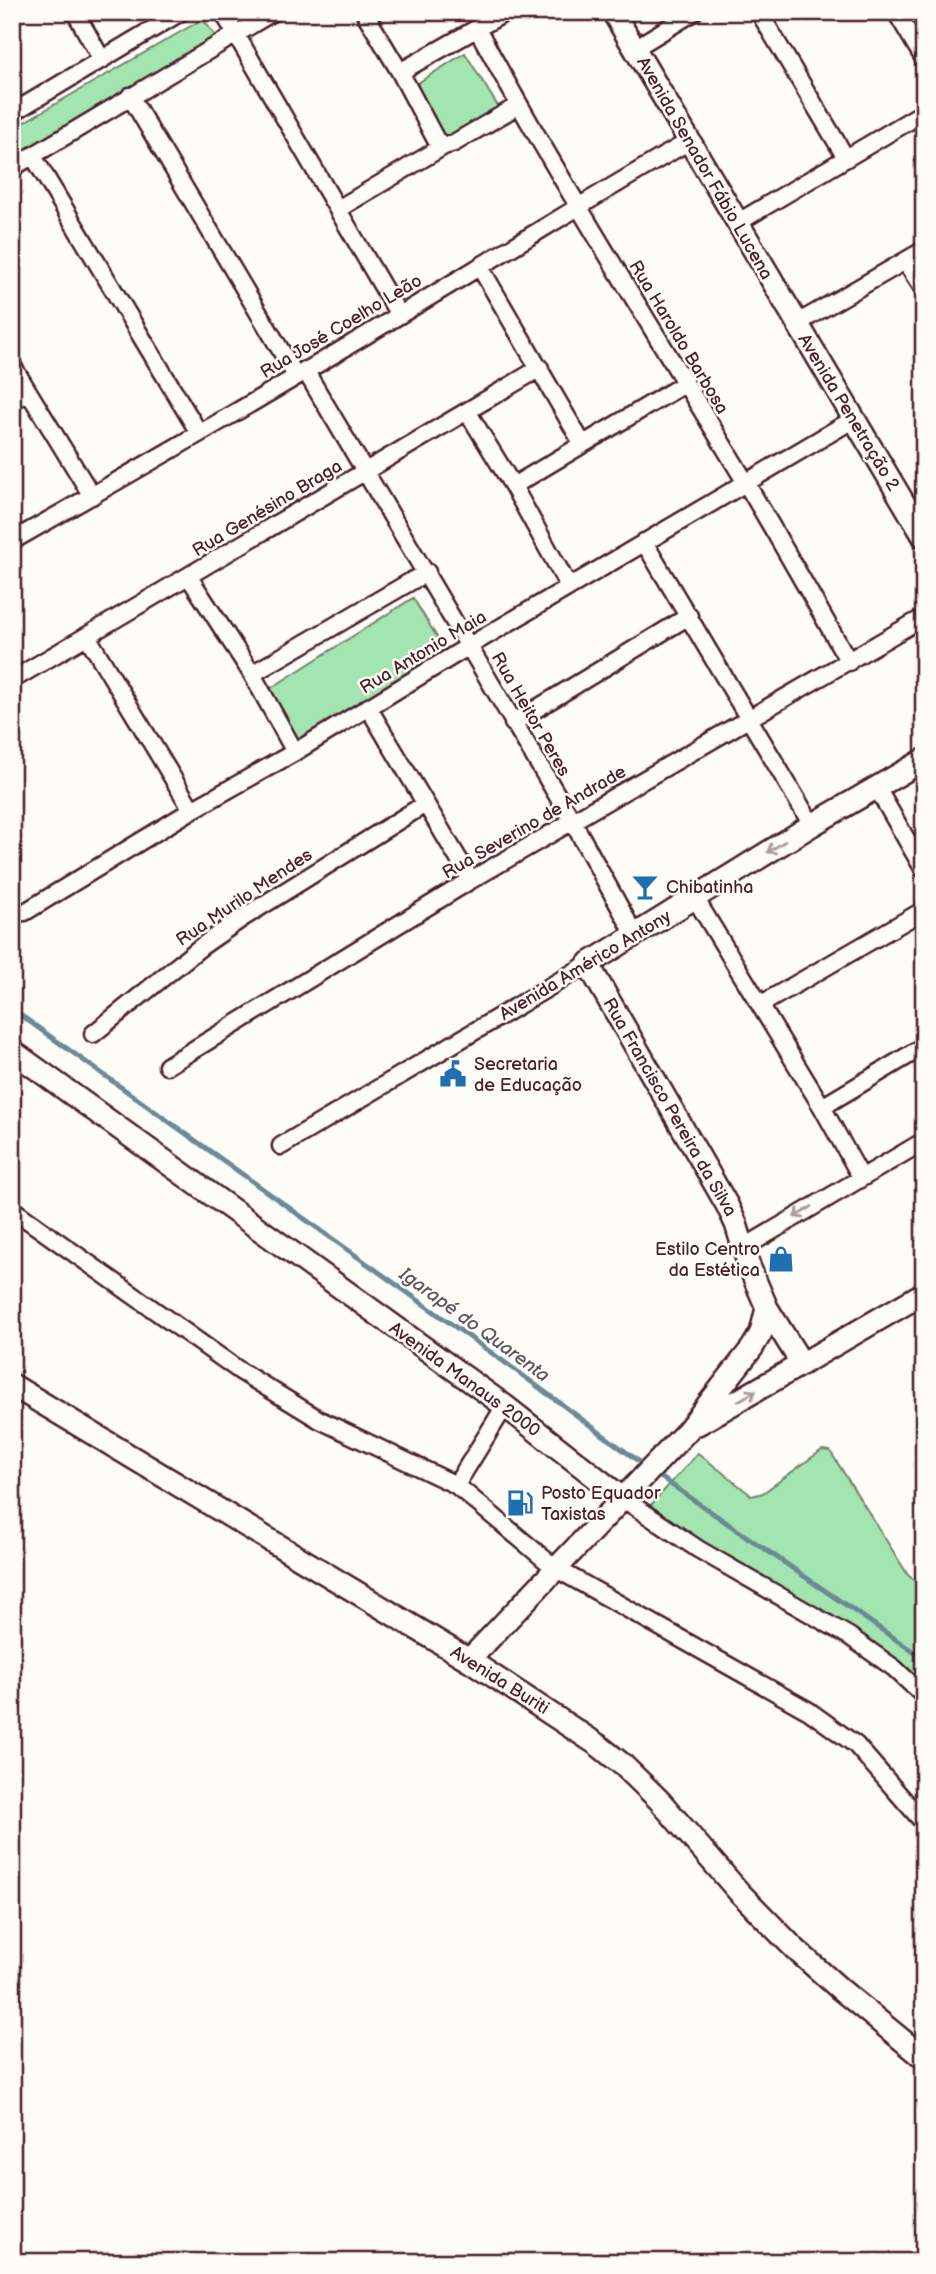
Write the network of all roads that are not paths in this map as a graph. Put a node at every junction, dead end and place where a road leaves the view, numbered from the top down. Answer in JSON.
{"nodes":[{"id":1,"x":75,"y":12,"type":"edge"},
{"id":2,"x":181,"y":12,"type":"edge"},
{"id":3,"x":223,"y":12,"type":"edge"},
{"id":4,"x":273,"y":12,"type":"edge"},
{"id":5,"x":364,"y":12,"type":"edge"},
{"id":6,"x":506,"y":12,"type":"edge"},
{"id":7,"x":613,"y":12,"type":"edge"},
{"id":8,"x":694,"y":12,"type":"edge"},
{"id":9,"x":759,"y":12,"type":"edge"},
{"id":10,"x":896,"y":12,"type":"edge"},
{"id":11,"x":478,"y":30,"type":"junction"},
{"id":12,"x":236,"y":34,"type":"junction"},
{"id":13,"x":635,"y":48,"type":"junction"},
{"id":14,"x":924,"y":59,"type":"edge"},
{"id":15,"x":102,"y":60,"type":"junction"},
{"id":16,"x":400,"y":72,"type":"junction"},
{"id":17,"x":130,"y":96,"type":"junction"},
{"id":18,"x":519,"y":106,"type":"junction"},
{"id":19,"x":924,"y":112,"type":"edge"},
{"id":20,"x":12,"y":113,"type":"edge"},
{"id":21,"x":688,"y":142,"type":"junction"},
{"id":22,"x":444,"y":146,"type":"junction"},
{"id":23,"x":33,"y":156,"type":"junction"},
{"id":24,"x":846,"y":158,"type":"junction"},
{"id":25,"x":12,"y":168,"type":"edge"},
{"id":26,"x":578,"y":205,"type":"junction"},
{"id":27,"x":338,"y":209,"type":"junction"},
{"id":28,"x":737,"y":223,"type":"junction"},
{"id":29,"x":924,"y":250,"type":"edge"},
{"id":30,"x":905,"y":261,"type":"junction"},
{"id":31,"x":480,"y":267,"type":"junction"},
{"id":32,"x":924,"y":290,"type":"edge"},
{"id":33,"x":398,"y":315,"type":"junction"},
{"id":34,"x":796,"y":324,"type":"junction"},
{"id":35,"x":12,"y":365,"type":"edge"},
{"id":36,"x":540,"y":368,"type":"junction"},
{"id":37,"x":301,"y":373,"type":"junction"},
{"id":38,"x":684,"y":384,"type":"junction"},
{"id":39,"x":28,"y":392,"type":"junction"},
{"id":40,"x":12,"y":401,"type":"edge"},
{"id":41,"x":467,"y":411,"type":"junction"},
{"id":42,"x":854,"y":419,"type":"junction"},
{"id":43,"x":199,"y":433,"type":"junction"},
{"id":44,"x":582,"y":443,"type":"junction"},
{"id":45,"x":365,"y":472,"type":"junction"},
{"id":46,"x":746,"y":483,"type":"junction"},
{"id":47,"x":513,"y":486,"type":"junction"},
{"id":48,"x":92,"y":496,"type":"junction"},
{"id":49,"x":924,"y":537,"type":"edge"},
{"id":50,"x":12,"y":541,"type":"edge"},
{"id":51,"x":644,"y":542,"type":"junction"},
{"id":52,"x":427,"y":572,"type":"junction"},
{"id":53,"x":189,"y":577,"type":"junction"},
{"id":54,"x":569,"y":587,"type":"junction"},
{"id":55,"x":689,"y":616,"type":"junction"},
{"id":56,"x":924,"y":617,"type":"edge"},
{"id":57,"x":87,"y":636,"type":"junction"},
{"id":58,"x":469,"y":646,"type":"junction"},
{"id":59,"x":849,"y":662,"type":"junction"},
{"id":60,"x":251,"y":674,"type":"junction"},
{"id":61,"x":12,"y":680,"type":"edge"},
{"id":62,"x":368,"y":707,"type":"junction"},
{"id":63,"x":749,"y":720,"type":"junction"},
{"id":64,"x":513,"y":723,"type":"junction"},
{"id":65,"x":295,"y":752,"type":"junction"},
{"id":66,"x":924,"y":760,"type":"edge"},
{"id":67,"x":877,"y":788,"type":"junction"},
{"id":68,"x":425,"y":804,"type":"junction"},
{"id":69,"x":192,"y":810,"type":"junction"},
{"id":70,"x":573,"y":822,"type":"junction"},
{"id":71,"x":812,"y":825,"type":"junction"},
{"id":72,"x":924,"y":870,"type":"edge"},
{"id":73,"x":471,"y":880,"type":"junction"},
{"id":74,"x":695,"y":898,"type":"junction"},
{"id":75,"x":924,"y":910,"type":"edge"},
{"id":76,"x":12,"y":913,"type":"edge"},
{"id":77,"x":635,"y":935,"type":"junction"},
{"id":78,"x":588,"y":964,"type":"junction"},
{"id":79,"x":760,"y":1005,"type":"junction"},
{"id":80,"x":93,"y":1034,"type":"dead end"},
{"id":81,"x":924,"y":1046,"type":"edge"},
{"id":82,"x":12,"y":1051,"type":"edge"},
{"id":83,"x":167,"y":1066,"type":"dead end"},
{"id":84,"x":822,"y":1107,"type":"junction"},
{"id":85,"x":924,"y":1141,"type":"edge"},
{"id":86,"x":281,"y":1146,"type":"dead end"},
{"id":87,"x":861,"y":1177,"type":"junction"},
{"id":88,"x":12,"y":1209,"type":"edge"},
{"id":89,"x":745,"y":1247,"type":"junction"},
{"id":90,"x":924,"y":1293,"type":"edge"},
{"id":91,"x":767,"y":1308,"type":"junction"},
{"id":92,"x":802,"y":1364,"type":"junction"},
{"id":93,"x":12,"y":1385,"type":"edge"},
{"id":94,"x":505,"y":1406,"type":"junction"},
{"id":95,"x":688,"y":1430,"type":"junction"},
{"id":96,"x":456,"y":1485,"type":"junction"},
{"id":97,"x":627,"y":1492,"type":"junction"},
{"id":98,"x":555,"y":1568,"type":"junction"},
{"id":99,"x":469,"y":1660,"type":"junction"},
{"id":100,"x":924,"y":1696,"type":"edge"},
{"id":101,"x":924,"y":1823,"type":"edge"},
{"id":102,"x":924,"y":2058,"type":"edge"}],
"edges":[{"from":1,"to":15,"type":"street"},
{"from":2,"to":15,"type":"street"},
{"from":3,"to":12,"type":"street"},
{"from":4,"to":12,"type":"street"},
{"from":5,"to":16,"type":"street"},
{"from":6,"to":11,"type":"street"},
{"from":7,"to":13,"type":"street","name":"Avenida Senador Fábio Lucena"},
{"from":8,"to":13,"type":"street"},
{"from":9,"to":24,"type":"street"},
{"from":10,"to":14,"type":"street"},
{"from":11,"to":16,"type":"street"},
{"from":11,"to":18,"type":"street","name":"Rua Haroldo Barbosa"},
{"from":12,"to":17,"type":"street"},
{"from":12,"to":27,"type":"street"},
{"from":13,"to":21,"type":"street","name":"Avenida Senador Fábio Lucena"},
{"from":15,"to":20,"type":"street"},
{"from":16,"to":22,"type":"street"},
{"from":17,"to":23,"type":"street"},
{"from":17,"to":37,"type":"street","name":"Rua Heitor Peres"},
{"from":18,"to":22,"type":"street"},
{"from":18,"to":26,"type":"street","name":"Rua Haroldo Barbosa"},
{"from":19,"to":24,"type":"street"},
{"from":21,"to":26,"type":"street","name":"Rua José Coelho Leão"},
{"from":21,"to":28,"type":"street","name":"Avenida Senador Fábio Lucena"},
{"from":22,"to":27,"type":"street"},
{"from":23,"to":25,"type":"street"},
{"from":23,"to":43,"type":"street"},
{"from":24,"to":28,"type":"street"},
{"from":26,"to":31,"type":"street","name":"Rua José Coelho Leão"},
{"from":26,"to":38,"type":"street","name":"Rua Haroldo Barbosa"},
{"from":27,"to":33,"type":"street"},
{"from":28,"to":34,"type":"street","name":"Avenida Senador Fábio Lucena"},
{"from":29,"to":30,"type":"street"},
{"from":30,"to":32,"type":"street"},
{"from":30,"to":34,"type":"street"},
{"from":31,"to":33,"type":"street","name":"Rua José Coelho Leão"},
{"from":31,"to":36,"type":"street"},
{"from":33,"to":37,"type":"street","name":"Rua José Coelho Leão"},
{"from":34,"to":42,"type":"street","name":"Avenida Penetração 2"},
{"from":35,"to":39,"type":"street"},
{"from":36,"to":41,"type":"street","name":"Rua Genésino Braga"},
{"from":36,"to":44,"type":"street"},
{"from":37,"to":43,"type":"street","name":"Rua José Coelho Leão"},
{"from":37,"to":45,"type":"street","name":"Rua Heitor Peres"},
{"from":38,"to":44,"type":"street"},
{"from":38,"to":46,"type":"street","name":"Rua Haroldo Barbosa"},
{"from":39,"to":40,"type":"street"},
{"from":39,"to":48,"type":"street"},
{"from":41,"to":45,"type":"street","name":"Rua Genésino Braga"},
{"from":41,"to":47,"type":"street"},
{"from":42,"to":46,"type":"street","name":"Rua Antonio Maia"},
{"from":42,"to":49,"type":"street","name":"Avenida Penetração 2"},
{"from":43,"to":48,"type":"street","name":"Rua José Coelho Leão"},
{"from":44,"to":47,"type":"street"},
{"from":45,"to":52,"type":"street","name":"Rua Heitor Peres"},
{"from":45,"to":53,"type":"street","name":"Rua Genésino Braga"},
{"from":46,"to":51,"type":"street","name":"Rua Antonio Maia"},
{"from":46,"to":59,"type":"street","name":"Rua Haroldo Barbosa"},
{"from":47,"to":54,"type":"street"},
{"from":48,"to":50,"type":"street","name":"Rua José Coelho Leão"},
{"from":51,"to":54,"type":"street","name":"Rua Antonio Maia"},
{"from":51,"to":55,"type":"street"},
{"from":52,"to":58,"type":"street","name":"Rua Heitor Peres"},
{"from":52,"to":60,"type":"street"},
{"from":53,"to":57,"type":"street","name":"Rua Genésino Braga"},
{"from":53,"to":60,"type":"street"},
{"from":54,"to":58,"type":"street","name":"Rua Antonio Maia"},
{"from":55,"to":63,"type":"street"},
{"from":55,"to":64,"type":"street"},
{"from":56,"to":59,"type":"street","name":"Rua Severino de Andrade"},
{"from":57,"to":61,"type":"street","name":"Rua Genésino Braga"},
{"from":57,"to":69,"type":"street"},
{"from":58,"to":62,"type":"street","name":"Rua Antonio Maia"},
{"from":58,"to":64,"type":"street","name":"Rua Heitor Peres"},
{"from":59,"to":63,"type":"street","name":"Rua Severino de Andrade"},
{"from":60,"to":65,"type":"street"},
{"from":62,"to":65,"type":"street","name":"Rua Antonio Maia"},
{"from":62,"to":68,"type":"street"},
{"from":63,"to":70,"type":"street","name":"Rua Severino de Andrade"},
{"from":63,"to":71,"type":"street"},
{"from":64,"to":70,"type":"street","name":"Rua Heitor Peres"},
{"from":65,"to":69,"type":"street","name":"Rua Antonio Maia"},
{"from":66,"to":67,"type":"street","name":"Avenida Américo Antony"},
{"from":67,"to":71,"type":"street","name":"Avenida Américo Antony"},
{"from":67,"to":72,"type":"street"},
{"from":68,"to":73,"type":"street"},
{"from":68,"to":80,"type":"street","name":"Rua Murilo Mendes"},
{"from":69,"to":76,"type":"street","name":"Rua Antonio Maia"},
{"from":70,"to":73,"type":"street","name":"Rua Severino de Andrade"},
{"from":70,"to":77,"type":"street","name":"Rua Heitor Peres"},
{"from":71,"to":74,"type":"street","name":"Avenida Américo Antony","one_way":true},
{"from":73,"to":83,"type":"street","name":"Rua Severino de Andrade"},
{"from":74,"to":77,"type":"street","name":"Avenida Américo Antony"},
{"from":74,"to":79,"type":"street"},
{"from":75,"to":79,"type":"street"},
{"from":77,"to":78,"type":"street","name":"Avenida Américo Antony"},
{"from":78,"to":86,"type":"street","name":"Avenida Américo Antony"},
{"from":78,"to":89,"type":"street","name":"Rua Francisco Pereira da Silva"},
{"from":79,"to":84,"type":"street"},
{"from":81,"to":84,"type":"street"},
{"from":82,"to":94,"type":"street","name":"Avenida Manaus 2000"},
{"from":84,"to":87,"type":"street"},
{"from":85,"to":87,"type":"street"},
{"from":87,"to":89,"type":"street","one_way":true},
{"from":88,"to":96,"type":"street"},
{"from":89,"to":91,"type":"street","name":"Rua Francisco Pereira da Silva"},
{"from":90,"to":92,"type":"street"},
{"from":91,"to":92,"type":"street","name":"Rua Francisco Pereira da Silva"},
{"from":91,"to":95,"type":"street"},
{"from":95,"to":92,"type":"street","one_way":true},
{"from":93,"to":99,"type":"street","name":"Avenida Buriti"},
{"from":94,"to":96,"type":"street"},
{"from":94,"to":97,"type":"street","name":"Avenida Manaus 2000"},
{"from":95,"to":97,"type":"street"},
{"from":96,"to":98,"type":"street"},
{"from":97,"to":98,"type":"street"},
{"from":97,"to":100,"type":"street","name":"Avenida Manaus 2000"},
{"from":98,"to":99,"type":"street"},
{"from":98,"to":101,"type":"street"},
{"from":99,"to":102,"type":"street","name":"Avenida Buriti"}]}
